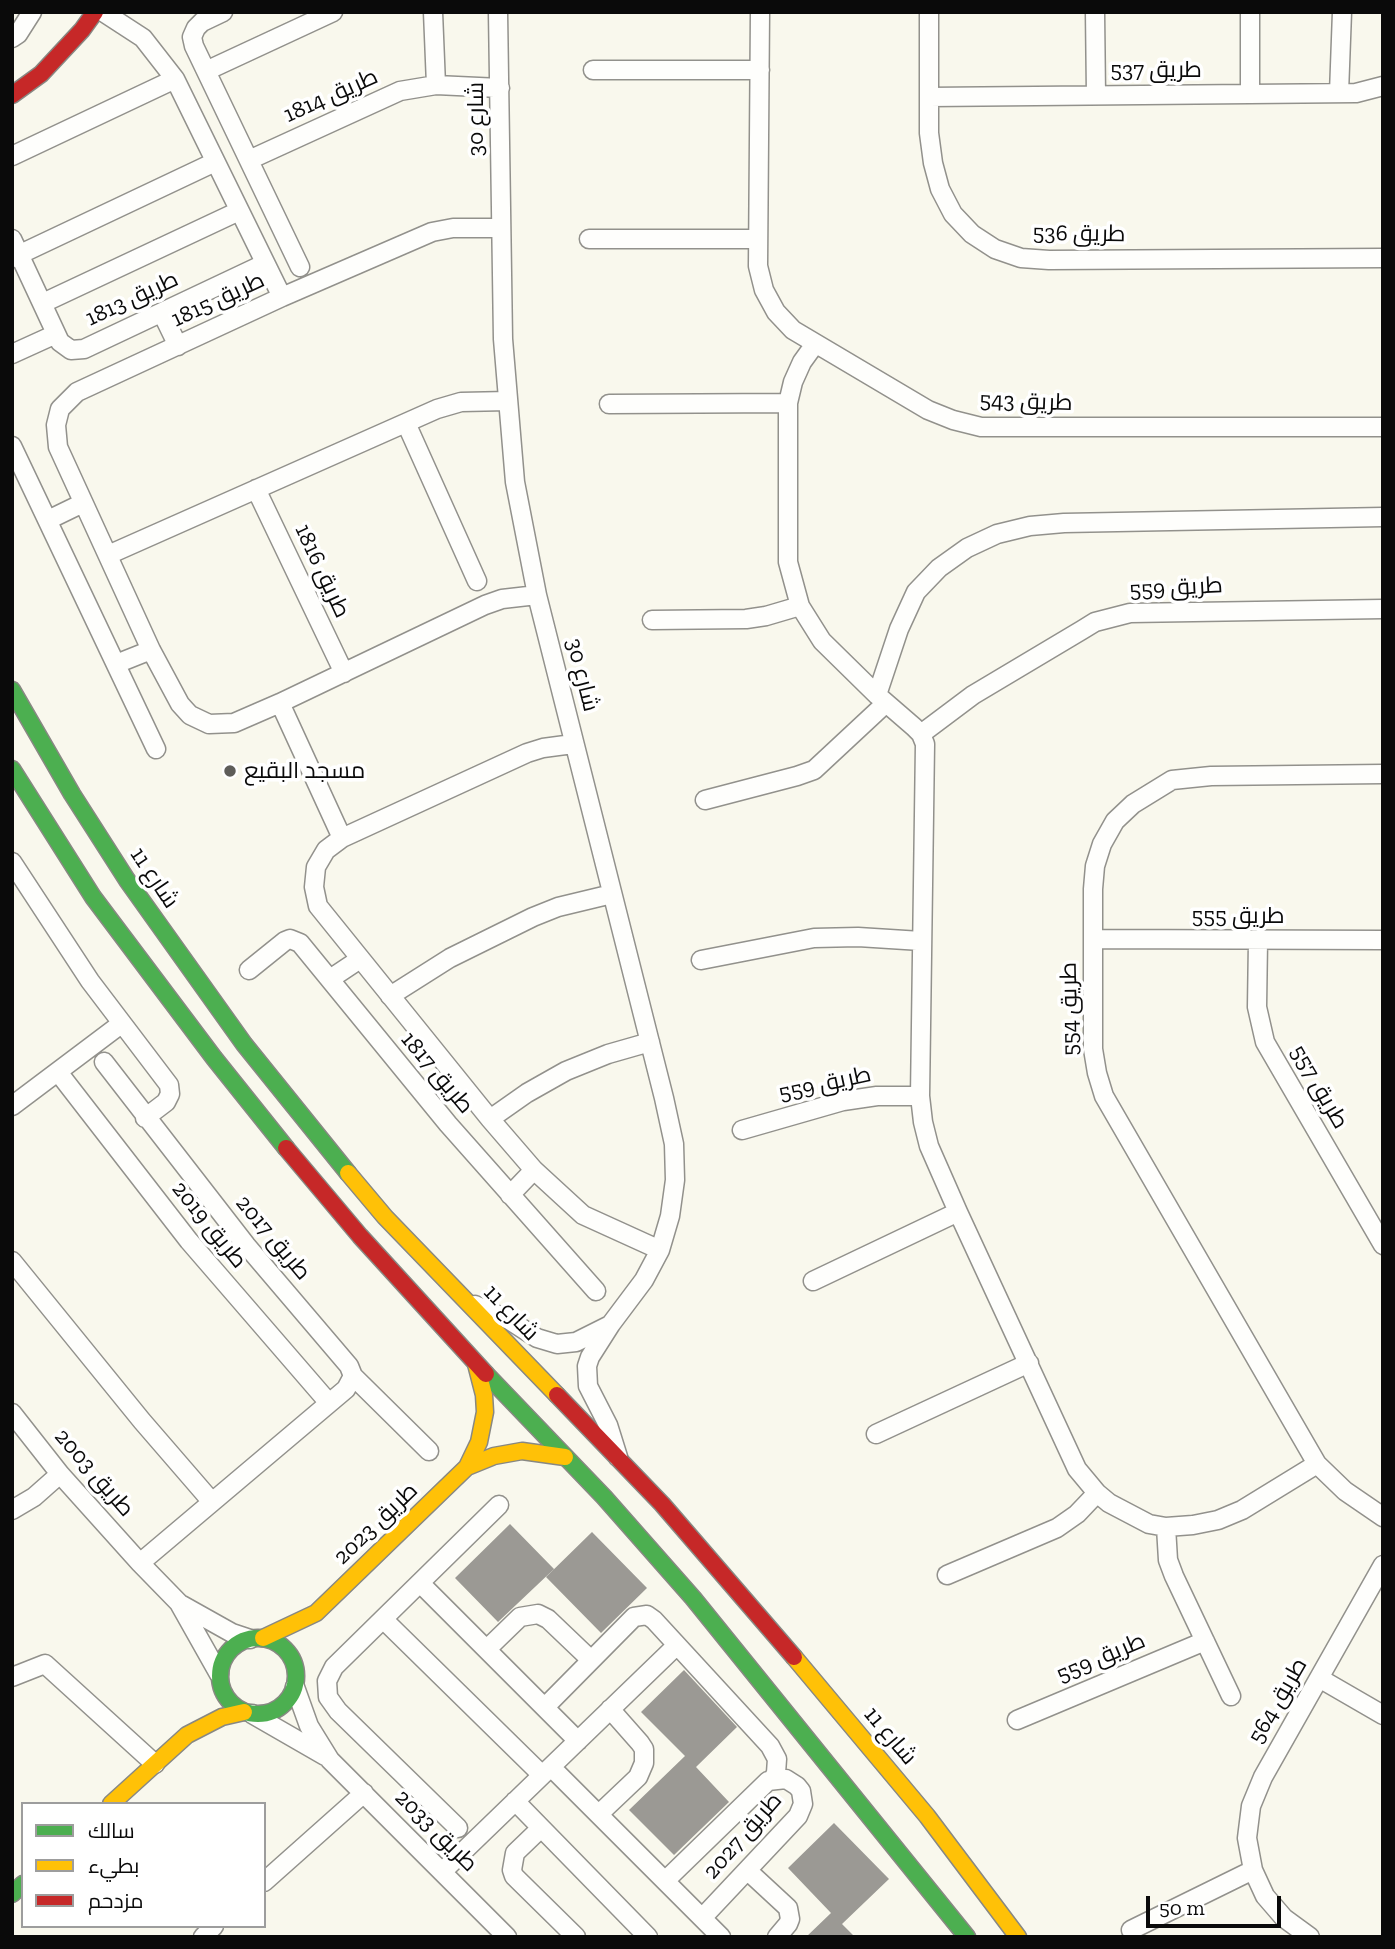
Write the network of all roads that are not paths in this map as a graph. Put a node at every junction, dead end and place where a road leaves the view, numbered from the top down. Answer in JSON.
{"nodes":[{"id":1,"x":95,"y":12,"type":"edge"},
{"id":2,"x":103,"y":12,"type":"edge"},
{"id":3,"x":333,"y":12,"type":"edge"},
{"id":4,"x":433,"y":12,"type":"edge"},
{"id":5,"x":498,"y":12,"type":"edge"},
{"id":6,"x":760,"y":12,"type":"edge"},
{"id":7,"x":929,"y":12,"type":"edge"},
{"id":8,"x":1095,"y":12,"type":"edge"},
{"id":9,"x":1250,"y":12,"type":"edge"},
{"id":10,"x":1342,"y":12,"type":"edge"},
{"id":11,"x":220,"y":13,"type":"edge"},
{"id":12,"x":593,"y":70,"type":"dead end"},
{"id":13,"x":760,"y":70,"type":"junction"},
{"id":14,"x":206,"y":71,"type":"junction"},
{"id":15,"x":175,"y":79,"type":"junction"},
{"id":16,"x":436,"y":85,"type":"junction"},
{"id":17,"x":1383,"y":86,"type":"edge"},
{"id":18,"x":500,"y":88,"type":"junction"},
{"id":19,"x":1339,"y":93,"type":"junction"},
{"id":20,"x":12,"y":94,"type":"edge"},
{"id":21,"x":1250,"y":94,"type":"junction"},
{"id":22,"x":1096,"y":95,"type":"junction"},
{"id":23,"x":929,"y":97,"type":"junction"},
{"id":24,"x":229,"y":119,"type":"junction"},
{"id":25,"x":202,"y":132,"type":"junction"},
{"id":26,"x":12,"y":156,"type":"edge"},
{"id":27,"x":249,"y":160,"type":"junction"},
{"id":28,"x":215,"y":162,"type":"junction"},
{"id":29,"x":239,"y":211,"type":"junction"},
{"id":30,"x":500,"y":228,"type":"junction"},
{"id":31,"x":589,"y":239,"type":"dead end"},
{"id":32,"x":758,"y":240,"type":"junction"},
{"id":33,"x":15,"y":250,"type":"edge"},
{"id":34,"x":1383,"y":258,"type":"edge"},
{"id":35,"x":264,"y":264,"type":"junction"},
{"id":36,"x":300,"y":267,"type":"dead end"},
{"id":37,"x":282,"y":297,"type":"junction"},
{"id":38,"x":43,"y":303,"type":"junction"},
{"id":39,"x":162,"y":313,"type":"junction"},
{"id":40,"x":56,"y":334,"type":"junction"},
{"id":41,"x":814,"y":344,"type":"junction"},
{"id":42,"x":178,"y":346,"type":"junction"},
{"id":43,"x":12,"y":354,"type":"edge"},
{"id":44,"x":508,"y":401,"type":"junction"},
{"id":45,"x":788,"y":403,"type":"junction"},
{"id":46,"x":609,"y":404,"type":"dead end"},
{"id":47,"x":406,"y":423,"type":"junction"},
{"id":48,"x":1383,"y":427,"type":"edge"},
{"id":49,"x":12,"y":446,"type":"edge"},
{"id":50,"x":256,"y":489,"type":"junction"},
{"id":51,"x":83,"y":503,"type":"junction"},
{"id":52,"x":1383,"y":517,"type":"edge"},
{"id":53,"x":48,"y":520,"type":"junction"},
{"id":54,"x":108,"y":555,"type":"junction"},
{"id":55,"x":477,"y":581,"type":"dead end"},
{"id":56,"x":537,"y":595,"type":"junction"},
{"id":57,"x":800,"y":606,"type":"junction"},
{"id":58,"x":1383,"y":609,"type":"edge"},
{"id":59,"x":652,"y":620,"type":"dead end"},
{"id":60,"x":151,"y":650,"type":"junction"},
{"id":61,"x":116,"y":664,"type":"junction"},
{"id":62,"x":344,"y":673,"type":"junction"},
{"id":63,"x":12,"y":690,"type":"edge"},
{"id":64,"x":881,"y":699,"type":"junction"},
{"id":65,"x":280,"y":704,"type":"junction"},
{"id":66,"x":921,"y":734,"type":"junction"},
{"id":67,"x":573,"y":744,"type":"junction"},
{"id":68,"x":156,"y":749,"type":"dead end"},
{"id":69,"x":12,"y":769,"type":"edge"},
{"id":70,"x":1383,"y":775,"type":"edge"},
{"id":71,"x":705,"y":800,"type":"dead end"},
{"id":72,"x":342,"y":838,"type":"junction"},
{"id":73,"x":12,"y":862,"type":"edge"},
{"id":74,"x":612,"y":894,"type":"junction"},
{"id":75,"x":1093,"y":939,"type":"junction"},
{"id":76,"x":1383,"y":940,"type":"edge"},
{"id":77,"x":921,"y":941,"type":"junction"},
{"id":78,"x":1258,"y":941,"type":"junction"},
{"id":79,"x":360,"y":958,"type":"junction"},
{"id":80,"x":701,"y":960,"type":"dead end"},
{"id":81,"x":249,"y":970,"type":"dead end"},
{"id":82,"x":330,"y":979,"type":"junction"},
{"id":83,"x":390,"y":996,"type":"junction"},
{"id":84,"x":121,"y":1024,"type":"junction"},
{"id":85,"x":650,"y":1042,"type":"junction"},
{"id":86,"x":104,"y":1062,"type":"dead end"},
{"id":87,"x":58,"y":1072,"type":"junction"},
{"id":88,"x":920,"y":1096,"type":"junction"},
{"id":89,"x":12,"y":1106,"type":"edge"},
{"id":90,"x":145,"y":1118,"type":"junction"},
{"id":91,"x":490,"y":1119,"type":"junction"},
{"id":92,"x":742,"y":1130,"type":"dead end"},
{"id":93,"x":534,"y":1170,"type":"junction"},
{"id":94,"x":510,"y":1195,"type":"junction"},
{"id":95,"x":958,"y":1212,"type":"junction"},
{"id":96,"x":1383,"y":1245,"type":"edge"},
{"id":97,"x":660,"y":1250,"type":"junction"},
{"id":98,"x":12,"y":1261,"type":"edge"},
{"id":99,"x":813,"y":1281,"type":"dead end"},
{"id":100,"x":596,"y":1290,"type":"dead end"},
{"id":101,"x":471,"y":1304,"type":"junction"},
{"id":102,"x":611,"y":1324,"type":"junction"},
{"id":103,"x":1029,"y":1363,"type":"junction"},
{"id":104,"x":476,"y":1364,"type":"junction"},
{"id":105,"x":350,"y":1382,"type":"junction"},
{"id":106,"x":329,"y":1403,"type":"junction"},
{"id":107,"x":12,"y":1413,"type":"edge"},
{"id":108,"x":876,"y":1434,"type":"dead end"},
{"id":109,"x":429,"y":1451,"type":"dead end"},
{"id":110,"x":565,"y":1457,"type":"junction"},
{"id":111,"x":618,"y":1457,"type":"junction"},
{"id":112,"x":1317,"y":1464,"type":"junction"},
{"id":113,"x":467,"y":1467,"type":"junction"},
{"id":114,"x":60,"y":1474,"type":"junction"},
{"id":115,"x":1097,"y":1493,"type":"junction"},
{"id":116,"x":212,"y":1502,"type":"junction"},
{"id":117,"x":499,"y":1505,"type":"dead end"},
{"id":118,"x":12,"y":1510,"type":"edge"},
{"id":119,"x":1383,"y":1517,"type":"edge"},
{"id":120,"x":1166,"y":1527,"type":"junction"},
{"id":121,"x":140,"y":1563,"type":"junction"},
{"id":122,"x":1383,"y":1565,"type":"edge"},
{"id":123,"x":947,"y":1575,"type":"dead end"},
{"id":124,"x":420,"y":1583,"type":"junction"},
{"id":125,"x":179,"y":1603,"type":"junction"},
{"id":126,"x":316,"y":1613,"type":"junction"},
{"id":127,"x":383,"y":1619,"type":"junction"},
{"id":128,"x":257,"y":1638,"type":"junction"},
{"id":129,"x":1205,"y":1641,"type":"junction"},
{"id":130,"x":677,"y":1644,"type":"junction"},
{"id":131,"x":486,"y":1649,"type":"junction"},
{"id":132,"x":591,"y":1660,"type":"junction"},
{"id":133,"x":219,"y":1674,"type":"junction"},
{"id":134,"x":12,"y":1677,"type":"edge"},
{"id":135,"x":1320,"y":1678,"type":"junction"},
{"id":136,"x":296,"y":1681,"type":"junction"},
{"id":137,"x":1231,"y":1696,"type":"dead end"},
{"id":138,"x":545,"y":1707,"type":"junction"},
{"id":139,"x":610,"y":1709,"type":"junction"},
{"id":140,"x":248,"y":1713,"type":"junction"},
{"id":141,"x":1383,"y":1715,"type":"edge"},
{"id":142,"x":1017,"y":1720,"type":"dead end"},
{"id":143,"x":187,"y":1735,"type":"junction"},
{"id":144,"x":578,"y":1741,"type":"junction"},
{"id":145,"x":330,"y":1760,"type":"junction"},
{"id":146,"x":155,"y":1764,"type":"junction"},
{"id":147,"x":546,"y":1771,"type":"junction"},
{"id":148,"x":773,"y":1779,"type":"junction"},
{"id":149,"x":364,"y":1793,"type":"junction"},
{"id":150,"x":515,"y":1801,"type":"junction"},
{"id":151,"x":113,"y":1802,"type":"edge"},
{"id":152,"x":599,"y":1814,"type":"junction"},
{"id":153,"x":458,"y":1828,"type":"dead end"},
{"id":154,"x":541,"y":1828,"type":"junction"},
{"id":155,"x":1253,"y":1870,"type":"junction"},
{"id":156,"x":748,"y":1871,"type":"junction"},
{"id":157,"x":442,"y":1872,"type":"junction"},
{"id":158,"x":266,"y":1880,"type":"edge"},
{"id":159,"x":666,"y":1880,"type":"junction"},
{"id":160,"x":703,"y":1917,"type":"junction"},
{"id":161,"x":1131,"y":1930,"type":"dead end"},
{"id":162,"x":507,"y":1937,"type":"edge"},
{"id":163,"x":576,"y":1937,"type":"edge"},
{"id":164,"x":648,"y":1937,"type":"edge"},
{"id":165,"x":721,"y":1937,"type":"edge"},
{"id":166,"x":777,"y":1937,"type":"edge"},
{"id":167,"x":967,"y":1937,"type":"edge"},
{"id":168,"x":1018,"y":1937,"type":"edge"},
{"id":169,"x":1310,"y":1937,"type":"edge"}],
"edges":[{"from":1,"to":20,"type":"street"},
{"from":2,"to":15,"type":"street"},
{"from":3,"to":14,"type":"street"},
{"from":4,"to":16,"type":"street"},
{"from":5,"to":18,"type":"street","name":"شارع 30"},
{"from":6,"to":13,"type":"street","name":"طريق 543"},
{"from":7,"to":23,"type":"street","name":"طريق 536"},
{"from":8,"to":22,"type":"street"},
{"from":9,"to":21,"type":"street"},
{"from":10,"to":19,"type":"street"},
{"from":11,"to":14,"type":"street"},
{"from":12,"to":13,"type":"street"},
{"from":13,"to":32,"type":"street","name":"طريق 543"},
{"from":14,"to":24,"type":"street"},
{"from":15,"to":25,"type":"street"},
{"from":15,"to":26,"type":"street"},
{"from":16,"to":18,"type":"street","name":"طريق 1814"},
{"from":16,"to":27,"type":"street","name":"طريق 1814"},
{"from":17,"to":19,"type":"street","name":"طريق 537"},
{"from":18,"to":30,"type":"street","name":"شارع 30"},
{"from":19,"to":21,"type":"street","name":"طريق 537"},
{"from":21,"to":22,"type":"street","name":"طريق 537"},
{"from":22,"to":23,"type":"street","name":"طريق 537"},
{"from":23,"to":34,"type":"street","name":"طريق 536"},
{"from":24,"to":25,"type":"street"},
{"from":24,"to":27,"type":"street"},
{"from":25,"to":28,"type":"street"},
{"from":27,"to":36,"type":"street"},
{"from":28,"to":29,"type":"street"},
{"from":28,"to":33,"type":"street"},
{"from":29,"to":35,"type":"street"},
{"from":29,"to":38,"type":"street","name":"طريق 1813"},
{"from":30,"to":37,"type":"street","name":"طريق 1815"},
{"from":30,"to":44,"type":"street","name":"شارع 30"},
{"from":31,"to":32,"type":"street"},
{"from":32,"to":41,"type":"street","name":"طريق 543"},
{"from":33,"to":38,"type":"street","name":"طريق 1813"},
{"from":35,"to":37,"type":"street"},
{"from":35,"to":39,"type":"street","name":"طريق 1813"},
{"from":37,"to":42,"type":"street","name":"طريق 1815"},
{"from":38,"to":40,"type":"street","name":"طريق 1813"},
{"from":39,"to":40,"type":"street","name":"طريق 1813"},
{"from":39,"to":42,"type":"street"},
{"from":40,"to":43,"type":"street"},
{"from":41,"to":45,"type":"street"},
{"from":41,"to":48,"type":"street","name":"طريق 543"},
{"from":42,"to":51,"type":"street","name":"طريق 1815"},
{"from":44,"to":47,"type":"street"},
{"from":44,"to":56,"type":"street","name":"شارع 30"},
{"from":45,"to":46,"type":"street"},
{"from":45,"to":57,"type":"street"},
{"from":47,"to":50,"type":"street"},
{"from":47,"to":55,"type":"street"},
{"from":49,"to":53,"type":"street"},
{"from":50,"to":54,"type":"street"},
{"from":50,"to":62,"type":"street","name":"طريق 1816"},
{"from":51,"to":53,"type":"street"},
{"from":51,"to":54,"type":"street","name":"طريق 1815"},
{"from":52,"to":64,"type":"street"},
{"from":53,"to":61,"type":"street"},
{"from":54,"to":60,"type":"street","name":"طريق 1815"},
{"from":56,"to":62,"type":"street","name":"طريق 1815"},
{"from":56,"to":67,"type":"street","name":"شارع 30"},
{"from":57,"to":59,"type":"street"},
{"from":57,"to":64,"type":"street"},
{"from":58,"to":66,"type":"street","name":"طريق 559"},
{"from":60,"to":61,"type":"street"},
{"from":60,"to":65,"type":"street","name":"طريق 1815"},
{"from":61,"to":68,"type":"street"},
{"from":62,"to":65,"type":"street","name":"طريق 1815"},
{"from":63,"to":101,"type":"street","name":"شارع 11"},
{"from":64,"to":66,"type":"street"},
{"from":64,"to":71,"type":"street"},
{"from":65,"to":72,"type":"street"},
{"from":66,"to":77,"type":"street"},
{"from":67,"to":72,"type":"street","name":"طريق 1817"},
{"from":67,"to":74,"type":"street","name":"شارع 30"},
{"from":69,"to":104,"type":"street"},
{"from":70,"to":75,"type":"street","name":"طريق 554"},
{"from":72,"to":79,"type":"street","name":"طريق 1817"},
{"from":73,"to":84,"type":"street"},
{"from":74,"to":83,"type":"street"},
{"from":74,"to":85,"type":"street","name":"شارع 30"},
{"from":75,"to":78,"type":"street","name":"طريق 555"},
{"from":75,"to":112,"type":"street","name":"طريق 554"},
{"from":76,"to":78,"type":"street","name":"طريق 555"},
{"from":77,"to":80,"type":"street"},
{"from":77,"to":88,"type":"street"},
{"from":78,"to":96,"type":"street","name":"طريق 557"},
{"from":79,"to":82,"type":"street"},
{"from":79,"to":83,"type":"street","name":"طريق 1817"},
{"from":81,"to":82,"type":"street","name":"طريق 1817"},
{"from":82,"to":94,"type":"street","name":"طريق 1817"},
{"from":83,"to":91,"type":"street","name":"طريق 1817"},
{"from":84,"to":87,"type":"street"},
{"from":84,"to":90,"type":"street"},
{"from":85,"to":91,"type":"street","name":"طريق 1817"},
{"from":85,"to":97,"type":"street","name":"شارع 30"},
{"from":86,"to":90,"type":"street","name":"طريق 2017"},
{"from":87,"to":89,"type":"street"},
{"from":87,"to":106,"type":"street","name":"طريق 2019"},
{"from":88,"to":92,"type":"street","name":"طريق 559"},
{"from":88,"to":95,"type":"street"},
{"from":90,"to":105,"type":"street","name":"طريق 2017"},
{"from":91,"to":93,"type":"street","name":"طريق 1817"},
{"from":93,"to":94,"type":"street"},
{"from":93,"to":97,"type":"street","name":"طريق 1817"},
{"from":94,"to":100,"type":"street","name":"طريق 1817"},
{"from":95,"to":99,"type":"street"},
{"from":95,"to":103,"type":"street"},
{"from":97,"to":102,"type":"street","name":"شارع 30"},
{"from":98,"to":116,"type":"street"},
{"from":101,"to":102,"type":"street","name":"شارع 30"},
{"from":101,"to":111,"type":"street","name":"شارع 11"},
{"from":102,"to":111,"type":"street","name":"شارع 30"},
{"from":103,"to":108,"type":"street"},
{"from":103,"to":115,"type":"street"},
{"from":104,"to":110,"type":"street"},
{"from":104,"to":113,"type":"street","name":"طريق 2023"},
{"from":105,"to":106,"type":"street"},
{"from":105,"to":109,"type":"street","name":"طريق 2017"},
{"from":106,"to":116,"type":"street"},
{"from":107,"to":114,"type":"street","name":"طريق 2003"},
{"from":110,"to":113,"type":"street","name":"طريق 2023"},
{"from":110,"to":167,"type":"street"},
{"from":111,"to":168,"type":"street","name":"شارع 11"},
{"from":112,"to":119,"type":"street","name":"طريق 554"},
{"from":112,"to":120,"type":"street"},
{"from":113,"to":126,"type":"street","name":"طريق 2023"},
{"from":114,"to":118,"type":"street"},
{"from":114,"to":121,"type":"street","name":"طريق 2003"},
{"from":115,"to":120,"type":"street"},
{"from":115,"to":123,"type":"street"},
{"from":116,"to":121,"type":"street"},
{"from":117,"to":124,"type":"street"},
{"from":120,"to":129,"type":"street"},
{"from":121,"to":125,"type":"street","name":"طريق 2003"},
{"from":122,"to":135,"type":"street","name":"طريق 564"},
{"from":124,"to":127,"type":"street"},
{"from":124,"to":131,"type":"street"},
{"from":125,"to":128,"type":"street"},
{"from":125,"to":133,"type":"street"},
{"from":126,"to":128,"type":"street","name":"طريق 2023"},
{"from":126,"to":136,"type":"street","name":"طريق 2023"},
{"from":127,"to":147,"type":"street"},
{"from":127,"to":153,"type":"street"},
{"from":128,"to":133,"type":"street"},
{"from":128,"to":136,"type":"street"},
{"from":129,"to":137,"type":"street"},
{"from":129,"to":142,"type":"street","name":"طريق 559"},
{"from":130,"to":132,"type":"street"},
{"from":130,"to":139,"type":"street"},
{"from":130,"to":148,"type":"street"},
{"from":131,"to":132,"type":"street"},
{"from":131,"to":138,"type":"street"},
{"from":132,"to":138,"type":"street"},
{"from":133,"to":140,"type":"street"},
{"from":133,"to":143,"type":"street"},
{"from":134,"to":146,"type":"street"},
{"from":135,"to":141,"type":"street"},
{"from":135,"to":155,"type":"street","name":"طريق 564"},
{"from":136,"to":140,"type":"street"},
{"from":136,"to":145,"type":"street","name":"طريق 2033"},
{"from":138,"to":144,"type":"street"},
{"from":139,"to":144,"type":"street"},
{"from":139,"to":152,"type":"street"},
{"from":140,"to":143,"type":"street"},
{"from":140,"to":145,"type":"street","name":"طريق 2033"},
{"from":143,"to":146,"type":"street"},
{"from":144,"to":147,"type":"street"},
{"from":145,"to":149,"type":"street","name":"طريق 2033"},
{"from":146,"to":151,"type":"street"},
{"from":147,"to":150,"type":"street"},
{"from":147,"to":152,"type":"street"},
{"from":148,"to":156,"type":"street","name":"طريق 2027"},
{"from":148,"to":159,"type":"street","name":"طريق 2027"},
{"from":149,"to":157,"type":"street","name":"طريق 2033"},
{"from":149,"to":158,"type":"street"},
{"from":150,"to":154,"type":"street"},
{"from":150,"to":157,"type":"street"},
{"from":152,"to":159,"type":"street"},
{"from":154,"to":163,"type":"street"},
{"from":154,"to":164,"type":"street"},
{"from":155,"to":161,"type":"street"},
{"from":155,"to":169,"type":"street","name":"طريق 564"},
{"from":156,"to":160,"type":"street","name":"طريق 2027"},
{"from":156,"to":166,"type":"street"},
{"from":157,"to":162,"type":"street","name":"طريق 2033"},
{"from":159,"to":160,"type":"street"},
{"from":160,"to":165,"type":"street"}]}
